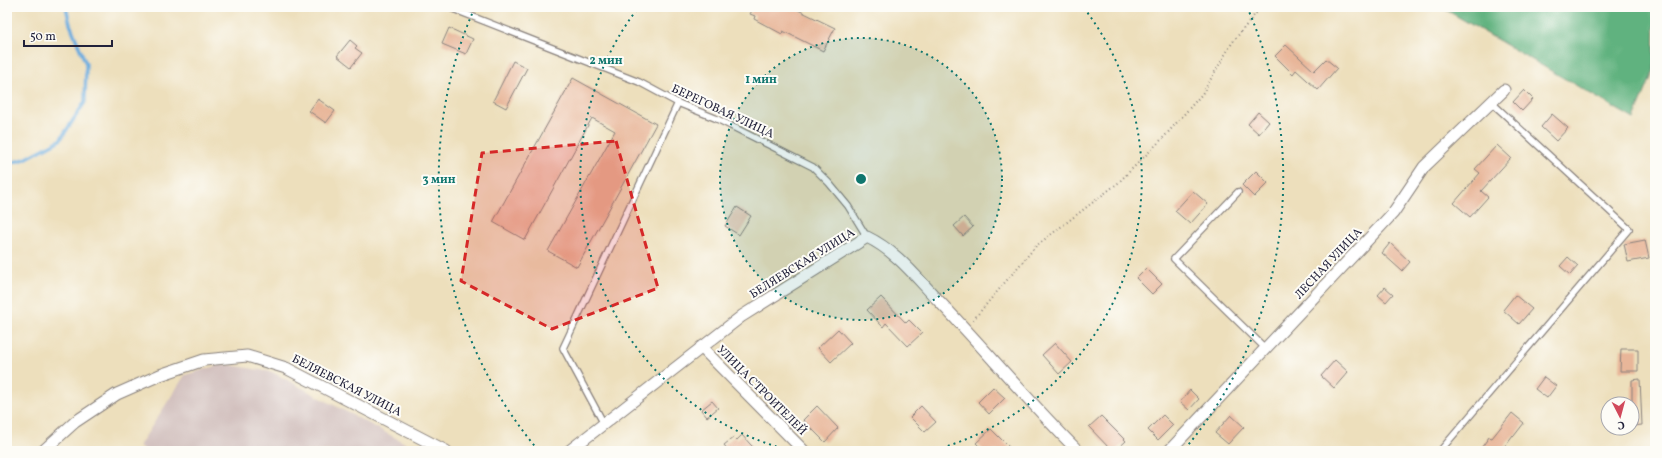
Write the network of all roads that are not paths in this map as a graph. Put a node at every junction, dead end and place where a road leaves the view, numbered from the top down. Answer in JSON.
{"nodes":[{"id":1,"x":448,"y":7,"type":"edge"},
{"id":2,"x":1504,"y":90,"type":"dead end"},
{"id":3,"x":1491,"y":102,"type":"junction"},
{"id":4,"x":678,"y":103,"type":"junction"},
{"id":5,"x":1238,"y":192,"type":"dead end"},
{"id":6,"x":867,"y":237,"type":"junction"},
{"id":7,"x":701,"y":347,"type":"junction"},
{"id":8,"x":1265,"y":348,"type":"junction"},
{"id":9,"x":604,"y":424,"type":"junction"},
{"id":10,"x":43,"y":451,"type":"edge"},
{"id":11,"x":446,"y":451,"type":"edge"},
{"id":12,"x":569,"y":451,"type":"edge"},
{"id":13,"x":804,"y":451,"type":"edge"},
{"id":14,"x":1078,"y":451,"type":"edge"},
{"id":15,"x":1168,"y":451,"type":"edge"},
{"id":16,"x":1440,"y":451,"type":"edge"}],
"edges":[{"from":1,"to":4,"type":"lane","name":"БЕРЕГОВАЯ УЛИЦА"},
{"from":2,"to":3,"type":"street","name":"ЛЕСНАЯ УЛИЦА"},
{"from":3,"to":8,"type":"street","name":"ЛЕСНАЯ УЛИЦА"},
{"from":3,"to":16,"type":"lane"},
{"from":4,"to":6,"type":"lane","name":"БЕРЕГОВАЯ УЛИЦА"},
{"from":4,"to":9,"type":"lane"},
{"from":5,"to":8,"type":"lane"},
{"from":6,"to":7,"type":"street","name":"БЕЛЯЕВСКАЯ УЛИЦА"},
{"from":6,"to":14,"type":"street","name":"БЕЛЯЕВСКАЯ УЛИЦА"},
{"from":7,"to":9,"type":"street","name":"БЕЛЯЕВСКАЯ УЛИЦА"},
{"from":7,"to":13,"type":"street","name":"УЛИЦА СТРОИТЕЛЕЙ"},
{"from":8,"to":15,"type":"street","name":"ЛЕСНАЯ УЛИЦА"},
{"from":9,"to":12,"type":"street","name":"БЕЛЯЕВСКАЯ УЛИЦА"},
{"from":10,"to":11,"type":"street","name":"БЕЛЯЕВСКАЯ УЛИЦА"}]}
